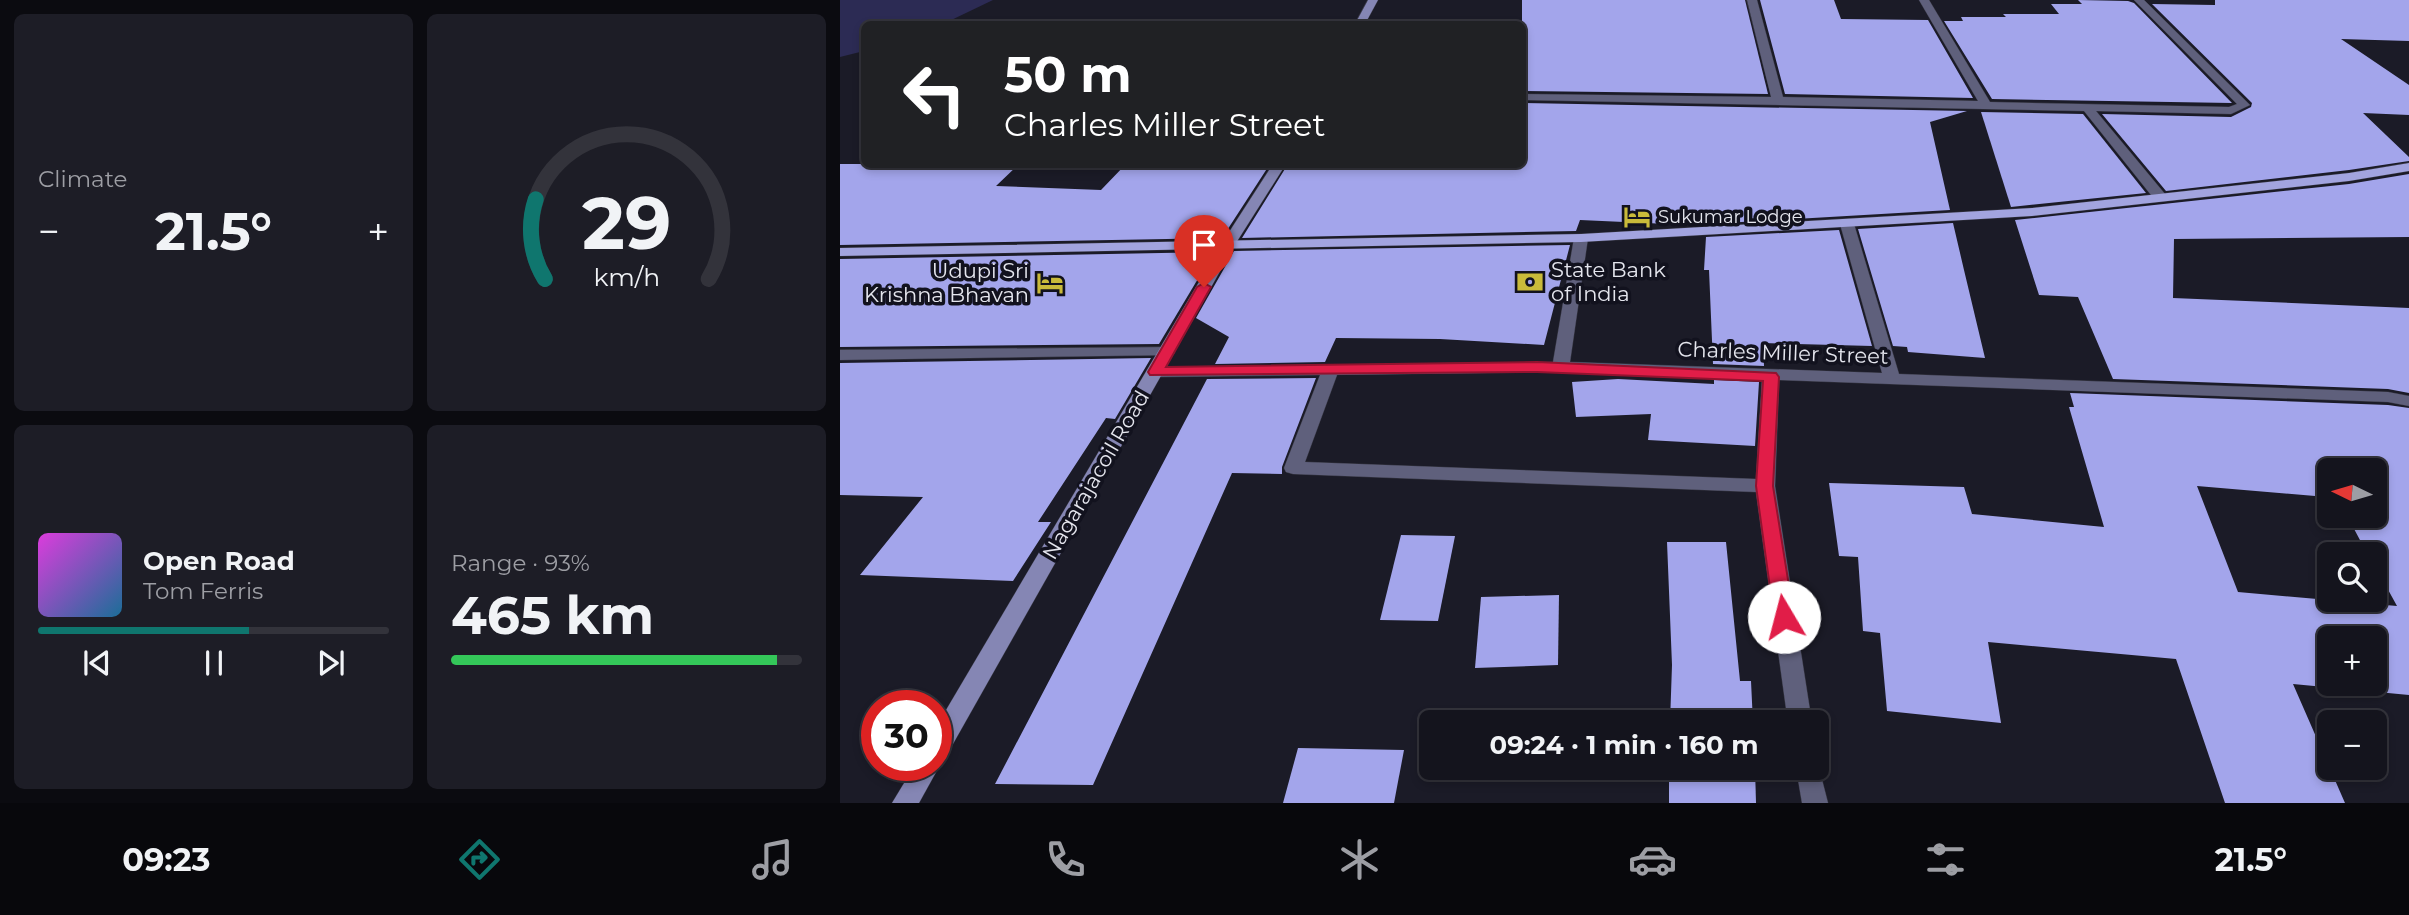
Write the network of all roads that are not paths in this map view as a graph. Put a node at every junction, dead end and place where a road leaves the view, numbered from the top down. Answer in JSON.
{"nodes":[{"id":1,"x":1373,"y":0,"type":"edge"},
{"id":2,"x":1752,"y":0,"type":"edge"},
{"id":3,"x":1924,"y":0,"type":"edge"},
{"id":4,"x":2138,"y":0,"type":"edge"},
{"id":5,"x":1362,"y":21,"type":"edge"},
{"id":6,"x":1526,"y":97,"type":"edge"},
{"id":7,"x":1778,"y":100,"type":"junction"},
{"id":8,"x":1986,"y":105,"type":"junction"},
{"id":9,"x":2086,"y":106,"type":"junction"},
{"id":10,"x":2409,"y":167,"type":"edge"},
{"id":11,"x":1277,"y":168,"type":"edge"},
{"id":12,"x":2160,"y":197,"type":"junction"},
{"id":13,"x":1847,"y":225,"type":"junction"},
{"id":14,"x":1581,"y":238,"type":"junction"},
{"id":15,"x":1228,"y":243,"type":"junction"},
{"id":16,"x":840,"y":252,"type":"edge"},
{"id":17,"x":1167,"y":352,"type":"junction"},
{"id":18,"x":840,"y":355,"type":"edge"},
{"id":19,"x":1561,"y":367,"type":"junction"},
{"id":20,"x":1331,"y":370,"type":"junction"},
{"id":21,"x":1156,"y":372,"type":"junction"},
{"id":22,"x":1771,"y":377,"type":"junction"},
{"id":23,"x":1892,"y":379,"type":"junction"},
{"id":24,"x":2409,"y":401,"type":"edge"},
{"id":25,"x":1765,"y":486,"type":"junction"},
{"id":26,"x":1798,"y":710,"type":"edge"},
{"id":27,"x":952,"y":723,"type":"edge"},
{"id":28,"x":1810,"y":780,"type":"edge"},
{"id":29,"x":918,"y":781,"type":"edge"},
{"id":30,"x":905,"y":803,"type":"edge"},
{"id":31,"x":1815,"y":803,"type":"edge"}],
"edges":[{"from":1,"to":5,"type":"street"},
{"from":2,"to":7,"type":"street"},
{"from":3,"to":8,"type":"street"},
{"from":4,"to":9,"type":"street"},
{"from":6,"to":7,"type":"street"},
{"from":7,"to":8,"type":"street"},
{"from":8,"to":9,"type":"street"},
{"from":9,"to":12,"type":"street"},
{"from":10,"to":12,"type":"main road"},
{"from":11,"to":15,"type":"street","name":"Nagarajacoil Road"},
{"from":12,"to":13,"type":"main road"},
{"from":13,"to":14,"type":"main road"},
{"from":13,"to":23,"type":"street"},
{"from":14,"to":15,"type":"main road"},
{"from":14,"to":19,"type":"street"},
{"from":15,"to":16,"type":"main road"},
{"from":15,"to":17,"type":"street","name":"Nagarajacoil Road"},
{"from":17,"to":18,"type":"street"},
{"from":17,"to":21,"type":"street","name":"Nagarajacoil Road"},
{"from":19,"to":20,"type":"street","name":"Charles Miller Street"},
{"from":19,"to":22,"type":"street","name":"Charles Miller Street"},
{"from":20,"to":21,"type":"street","name":"Charles Miller Street"},
{"from":20,"to":25,"type":"street"},
{"from":21,"to":27,"type":"street","name":"Nagarajacoil Road"},
{"from":22,"to":23,"type":"street","name":"Charles Miller Street"},
{"from":22,"to":25,"type":"street"},
{"from":23,"to":24,"type":"street","name":"Charles Miller Street"},
{"from":25,"to":26,"type":"street"},
{"from":28,"to":31,"type":"street"},
{"from":29,"to":30,"type":"street"}]}
